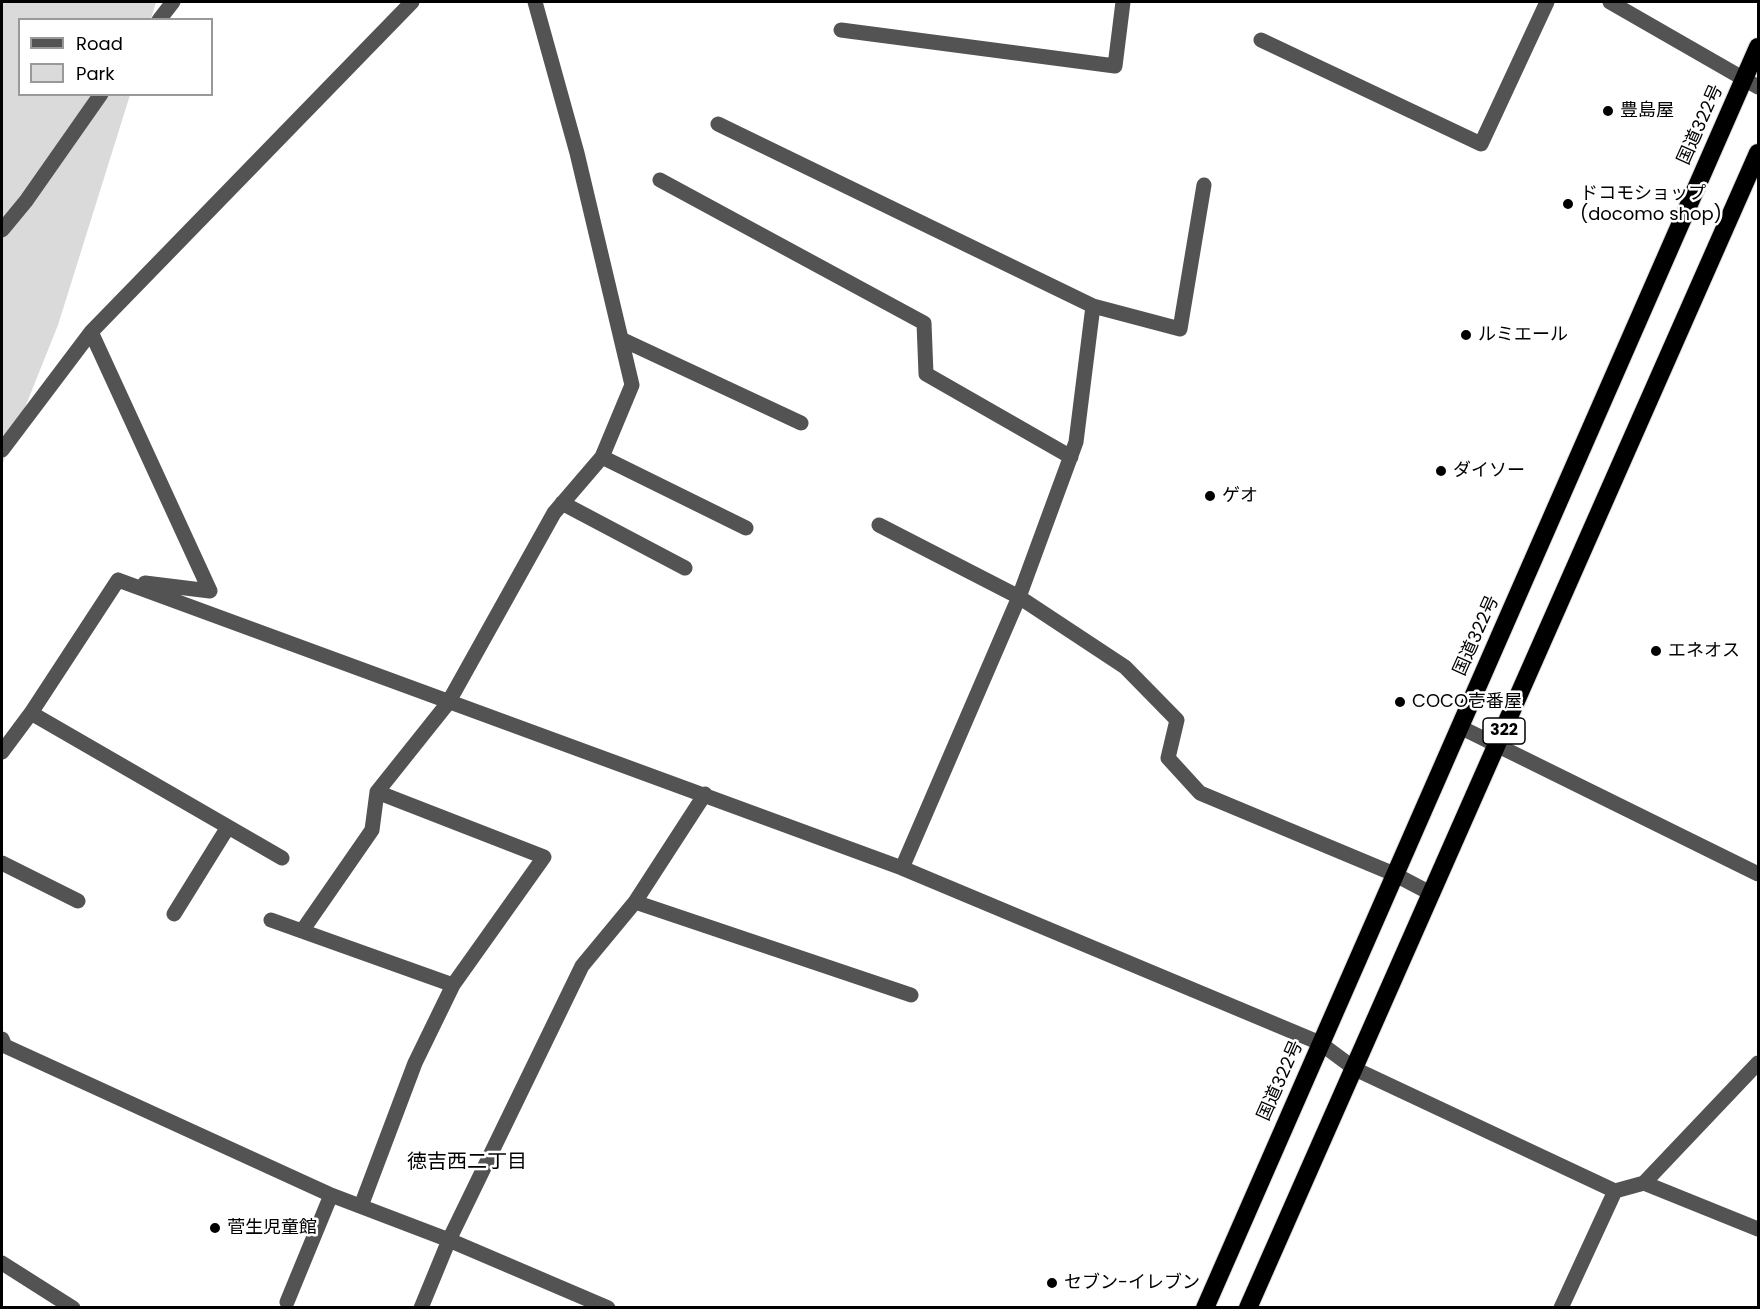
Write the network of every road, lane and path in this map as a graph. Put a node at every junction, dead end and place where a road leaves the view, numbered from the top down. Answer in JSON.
{"nodes":[{"id":1,"x":173,"y":2,"type":"edge"},
{"id":2,"x":412,"y":2,"type":"edge"},
{"id":3,"x":535,"y":2,"type":"edge"},
{"id":4,"x":1123,"y":2,"type":"edge"},
{"id":5,"x":1547,"y":2,"type":"edge"},
{"id":6,"x":1610,"y":2,"type":"edge"},
{"id":7,"x":161,"y":18,"type":"edge"},
{"id":8,"x":841,"y":30,"type":"dead end"},
{"id":9,"x":1261,"y":40,"type":"dead end"},
{"id":10,"x":1758,"y":47,"type":"edge"},
{"id":11,"x":1752,"y":82,"type":"edge"},
{"id":12,"x":100,"y":96,"type":"edge"},
{"id":13,"x":718,"y":124,"type":"dead end"},
{"id":14,"x":1758,"y":153,"type":"edge"},
{"id":15,"x":660,"y":180,"type":"dead end"},
{"id":16,"x":1204,"y":185,"type":"dead end"},
{"id":17,"x":2,"y":230,"type":"edge"},
{"id":18,"x":1093,"y":306,"type":"junction"},
{"id":19,"x":91,"y":332,"type":"junction"},
{"id":20,"x":621,"y":339,"type":"junction"},
{"id":21,"x":801,"y":423,"type":"dead end"},
{"id":22,"x":2,"y":450,"type":"edge"},
{"id":23,"x":602,"y":457,"type":"junction"},
{"id":24,"x":1071,"y":457,"type":"junction"},
{"id":25,"x":562,"y":503,"type":"junction"},
{"id":26,"x":879,"y":525,"type":"dead end"},
{"id":27,"x":746,"y":528,"type":"dead end"},
{"id":28,"x":685,"y":568,"type":"dead end"},
{"id":29,"x":118,"y":580,"type":"junction"},
{"id":30,"x":1019,"y":597,"type":"junction"},
{"id":31,"x":448,"y":703,"type":"junction"},
{"id":32,"x":31,"y":713,"type":"junction"},
{"id":33,"x":1460,"y":727,"type":"junction"},
{"id":34,"x":1498,"y":744,"type":"junction"},
{"id":35,"x":2,"y":752,"type":"edge"},
{"id":36,"x":377,"y":792,"type":"junction"},
{"id":37,"x":705,"y":794,"type":"junction"},
{"id":38,"x":228,"y":827,"type":"junction"},
{"id":39,"x":282,"y":858,"type":"dead end"},
{"id":40,"x":2,"y":862,"type":"edge"},
{"id":41,"x":902,"y":868,"type":"junction"},
{"id":42,"x":1394,"y":874,"type":"junction"},
{"id":43,"x":1758,"y":874,"type":"edge"},
{"id":44,"x":1432,"y":894,"type":"junction"},
{"id":45,"x":78,"y":901,"type":"dead end"},
{"id":46,"x":635,"y":902,"type":"junction"},
{"id":47,"x":174,"y":914,"type":"dead end"},
{"id":48,"x":271,"y":920,"type":"dead end"},
{"id":49,"x":302,"y":931,"type":"junction"},
{"id":50,"x":453,"y":985,"type":"junction"},
{"id":51,"x":911,"y":995,"type":"dead end"},
{"id":52,"x":2,"y":1039,"type":"edge"},
{"id":53,"x":1320,"y":1043,"type":"junction"},
{"id":54,"x":1758,"y":1063,"type":"edge"},
{"id":55,"x":1355,"y":1070,"type":"junction"},
{"id":56,"x":1644,"y":1183,"type":"junction"},
{"id":57,"x":1615,"y":1191,"type":"junction"},
{"id":58,"x":331,"y":1195,"type":"junction"},
{"id":59,"x":362,"y":1206,"type":"junction"},
{"id":60,"x":1758,"y":1230,"type":"edge"},
{"id":61,"x":449,"y":1240,"type":"junction"},
{"id":62,"x":2,"y":1263,"type":"edge"},
{"id":63,"x":287,"y":1302,"type":"dead end"},
{"id":64,"x":73,"y":1308,"type":"edge"},
{"id":65,"x":421,"y":1308,"type":"edge"},
{"id":66,"x":608,"y":1308,"type":"edge"},
{"id":67,"x":1205,"y":1308,"type":"edge"},
{"id":68,"x":1248,"y":1308,"type":"edge"},
{"id":69,"x":1561,"y":1308,"type":"edge"}],
"edges":[{"from":1,"to":7,"type":"street"},
{"from":2,"to":19,"type":"street"},
{"from":3,"to":20,"type":"street"},
{"from":4,"to":8,"type":"street"},
{"from":5,"to":9,"type":"street"},
{"from":6,"to":11,"type":"street"},
{"from":10,"to":11,"type":"highway","name":"国道322号","number":"322"},
{"from":11,"to":33,"type":"highway","name":"国道322号","number":"322"},
{"from":12,"to":17,"type":"street"},
{"from":13,"to":18,"type":"street"},
{"from":14,"to":34,"type":"highway","number":"322"},
{"from":15,"to":24,"type":"street"},
{"from":16,"to":18,"type":"street"},
{"from":18,"to":24,"type":"street"},
{"from":19,"to":22,"type":"street"},
{"from":19,"to":29,"type":"street"},
{"from":20,"to":21,"type":"street"},
{"from":20,"to":23,"type":"street"},
{"from":23,"to":25,"type":"street"},
{"from":23,"to":27,"type":"street"},
{"from":24,"to":30,"type":"street"},
{"from":25,"to":28,"type":"street"},
{"from":25,"to":31,"type":"street"},
{"from":26,"to":30,"type":"street"},
{"from":29,"to":31,"type":"street"},
{"from":29,"to":32,"type":"street"},
{"from":30,"to":41,"type":"street"},
{"from":30,"to":42,"type":"street"},
{"from":31,"to":36,"type":"street"},
{"from":31,"to":37,"type":"street"},
{"from":32,"to":35,"type":"street"},
{"from":32,"to":38,"type":"street"},
{"from":33,"to":34,"type":"street"},
{"from":33,"to":42,"type":"highway","name":"国道322号","number":"322"},
{"from":34,"to":43,"type":"street"},
{"from":34,"to":44,"type":"highway","number":"322"},
{"from":36,"to":49,"type":"street"},
{"from":36,"to":50,"type":"street"},
{"from":37,"to":41,"type":"street"},
{"from":37,"to":46,"type":"street"},
{"from":38,"to":39,"type":"street"},
{"from":38,"to":47,"type":"street"},
{"from":40,"to":45,"type":"street"},
{"from":41,"to":53,"type":"street"},
{"from":42,"to":44,"type":"street"},
{"from":42,"to":53,"type":"highway","name":"国道322号","number":"322"},
{"from":44,"to":55,"type":"highway","number":"322"},
{"from":46,"to":51,"type":"street"},
{"from":46,"to":61,"type":"street"},
{"from":48,"to":49,"type":"street"},
{"from":49,"to":50,"type":"street"},
{"from":50,"to":59,"type":"street"},
{"from":52,"to":58,"type":"street"},
{"from":53,"to":55,"type":"street"},
{"from":53,"to":67,"type":"highway","name":"国道322号","number":"322"},
{"from":54,"to":56,"type":"street"},
{"from":55,"to":57,"type":"street"},
{"from":55,"to":68,"type":"highway","number":"322"},
{"from":56,"to":57,"type":"street"},
{"from":56,"to":60,"type":"street"},
{"from":57,"to":69,"type":"street"},
{"from":58,"to":59,"type":"street"},
{"from":58,"to":63,"type":"street"},
{"from":59,"to":61,"type":"street"},
{"from":61,"to":65,"type":"street"},
{"from":61,"to":66,"type":"street"},
{"from":62,"to":64,"type":"street"}]}
